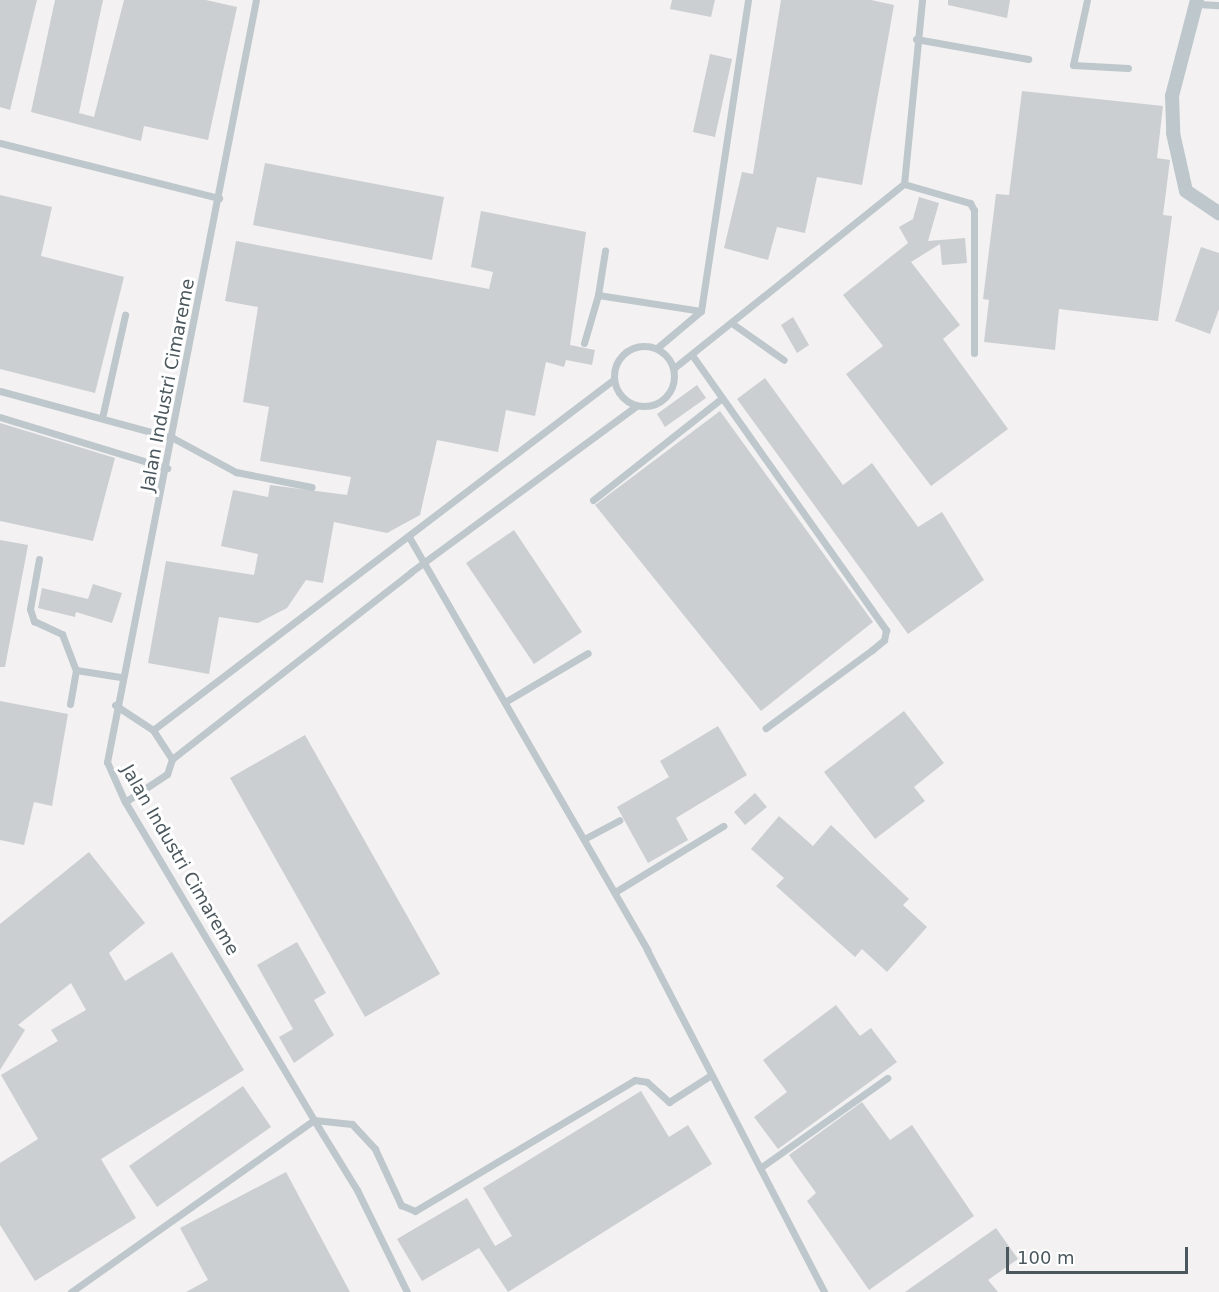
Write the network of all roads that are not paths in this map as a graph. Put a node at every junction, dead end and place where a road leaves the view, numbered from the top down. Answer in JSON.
{"nodes":[{"id":1,"x":256,"y":0,"type":"edge"},
{"id":2,"x":748,"y":0,"type":"edge"},
{"id":3,"x":922,"y":0,"type":"edge"},
{"id":4,"x":1088,"y":0,"type":"edge"},
{"id":5,"x":1197,"y":2,"type":"edge"},
{"id":6,"x":1219,"y":5,"type":"edge"},
{"id":7,"x":916,"y":39,"type":"junction"},
{"id":8,"x":1028,"y":60,"type":"dead end"},
{"id":9,"x":1128,"y":68,"type":"dead end"},
{"id":10,"x":0,"y":143,"type":"edge"},
{"id":11,"x":904,"y":184,"type":"junction"},
{"id":12,"x":219,"y":198,"type":"junction"},
{"id":13,"x":1219,"y":213,"type":"edge"},
{"id":14,"x":605,"y":251,"type":"dead end"},
{"id":15,"x":598,"y":295,"type":"junction"},
{"id":16,"x":701,"y":311,"type":"junction"},
{"id":17,"x":125,"y":315,"type":"dead end"},
{"id":18,"x":733,"y":324,"type":"junction"},
{"id":19,"x":584,"y":343,"type":"dead end"},
{"id":20,"x":657,"y":348,"type":"junction"},
{"id":21,"x":974,"y":353,"type":"dead end"},
{"id":22,"x":692,"y":355,"type":"junction"},
{"id":23,"x":784,"y":360,"type":"dead end"},
{"id":24,"x":674,"y":368,"type":"junction"},
{"id":25,"x":614,"y":380,"type":"junction"},
{"id":26,"x":0,"y":391,"type":"edge"},
{"id":27,"x":722,"y":398,"type":"junction"},
{"id":28,"x":636,"y":406,"type":"junction"},
{"id":29,"x":0,"y":417,"type":"edge"},
{"id":30,"x":102,"y":418,"type":"junction"},
{"id":31,"x":173,"y":438,"type":"junction"},
{"id":32,"x":167,"y":468,"type":"junction"},
{"id":33,"x":312,"y":487,"type":"dead end"},
{"id":34,"x":593,"y":500,"type":"dead end"},
{"id":35,"x":409,"y":537,"type":"junction"},
{"id":36,"x":39,"y":559,"type":"dead end"},
{"id":37,"x":424,"y":562,"type":"junction"},
{"id":38,"x":588,"y":653,"type":"dead end"},
{"id":39,"x":76,"y":670,"type":"junction"},
{"id":40,"x":120,"y":676,"type":"junction"},
{"id":41,"x":505,"y":702,"type":"junction"},
{"id":42,"x":70,"y":704,"type":"dead end"},
{"id":43,"x":115,"y":705,"type":"junction"},
{"id":44,"x":766,"y":728,"type":"dead end"},
{"id":45,"x":153,"y":730,"type":"junction"},
{"id":46,"x":172,"y":759,"type":"junction"},
{"id":47,"x":125,"y":802,"type":"junction"},
{"id":48,"x":619,"y":820,"type":"dead end"},
{"id":49,"x":723,"y":826,"type":"dead end"},
{"id":50,"x":584,"y":839,"type":"junction"},
{"id":51,"x":615,"y":892,"type":"junction"},
{"id":52,"x":711,"y":1075,"type":"junction"},
{"id":53,"x":887,"y":1078,"type":"dead end"},
{"id":54,"x":314,"y":1120,"type":"junction"},
{"id":55,"x":760,"y":1168,"type":"junction"},
{"id":56,"x":71,"y":1292,"type":"edge"},
{"id":57,"x":407,"y":1292,"type":"edge"},
{"id":58,"x":824,"y":1292,"type":"edge"}],
"edges":[{"from":1,"to":12,"type":"lane","name":"Jalan Industri Cimareme"},
{"from":2,"to":16,"type":"lane"},
{"from":3,"to":7,"type":"lane"},
{"from":4,"to":9,"type":"lane"},
{"from":5,"to":6,"type":"lane"},
{"from":5,"to":13,"type":"street"},
{"from":7,"to":8,"type":"lane"},
{"from":7,"to":11,"type":"lane"},
{"from":10,"to":12,"type":"lane"},
{"from":11,"to":18,"type":"lane"},
{"from":11,"to":21,"type":"lane"},
{"from":12,"to":31,"type":"lane","name":"Jalan Industri Cimareme"},
{"from":14,"to":15,"type":"lane"},
{"from":15,"to":16,"type":"lane"},
{"from":15,"to":19,"type":"lane"},
{"from":16,"to":20,"type":"lane"},
{"from":17,"to":30,"type":"lane"},
{"from":18,"to":22,"type":"lane"},
{"from":18,"to":23,"type":"lane"},
{"from":20,"to":24,"type":"lane"},
{"from":20,"to":25,"type":"lane"},
{"from":22,"to":24,"type":"lane"},
{"from":22,"to":27,"type":"lane"},
{"from":24,"to":28,"type":"lane"},
{"from":25,"to":28,"type":"lane"},
{"from":25,"to":35,"type":"lane"},
{"from":26,"to":30,"type":"lane"},
{"from":27,"to":34,"type":"lane"},
{"from":27,"to":44,"type":"lane"},
{"from":28,"to":37,"type":"lane"},
{"from":29,"to":32,"type":"lane"},
{"from":30,"to":31,"type":"lane"},
{"from":31,"to":32,"type":"lane","name":"Jalan Industri Cimareme"},
{"from":31,"to":33,"type":"lane"},
{"from":32,"to":40,"type":"lane","name":"Jalan Industri Cimareme"},
{"from":35,"to":37,"type":"lane"},
{"from":35,"to":45,"type":"lane"},
{"from":36,"to":39,"type":"lane"},
{"from":37,"to":41,"type":"lane"},
{"from":37,"to":46,"type":"lane"},
{"from":38,"to":41,"type":"lane"},
{"from":39,"to":40,"type":"lane"},
{"from":39,"to":42,"type":"lane"},
{"from":40,"to":43,"type":"lane","name":"Jalan Industri Cimareme"},
{"from":41,"to":50,"type":"lane"},
{"from":43,"to":45,"type":"lane"},
{"from":43,"to":47,"type":"lane","name":"Jalan Industri Cimareme"},
{"from":45,"to":46,"type":"lane"},
{"from":46,"to":47,"type":"lane"},
{"from":47,"to":54,"type":"lane","name":"Jalan Industri Cimareme"},
{"from":48,"to":50,"type":"lane"},
{"from":49,"to":51,"type":"lane"},
{"from":50,"to":51,"type":"lane"},
{"from":51,"to":52,"type":"lane"},
{"from":52,"to":54,"type":"lane"},
{"from":52,"to":55,"type":"lane"},
{"from":53,"to":55,"type":"lane"},
{"from":54,"to":56,"type":"lane"},
{"from":54,"to":57,"type":"lane","name":"Jalan Industri Cimareme"},
{"from":55,"to":58,"type":"lane"}]}
